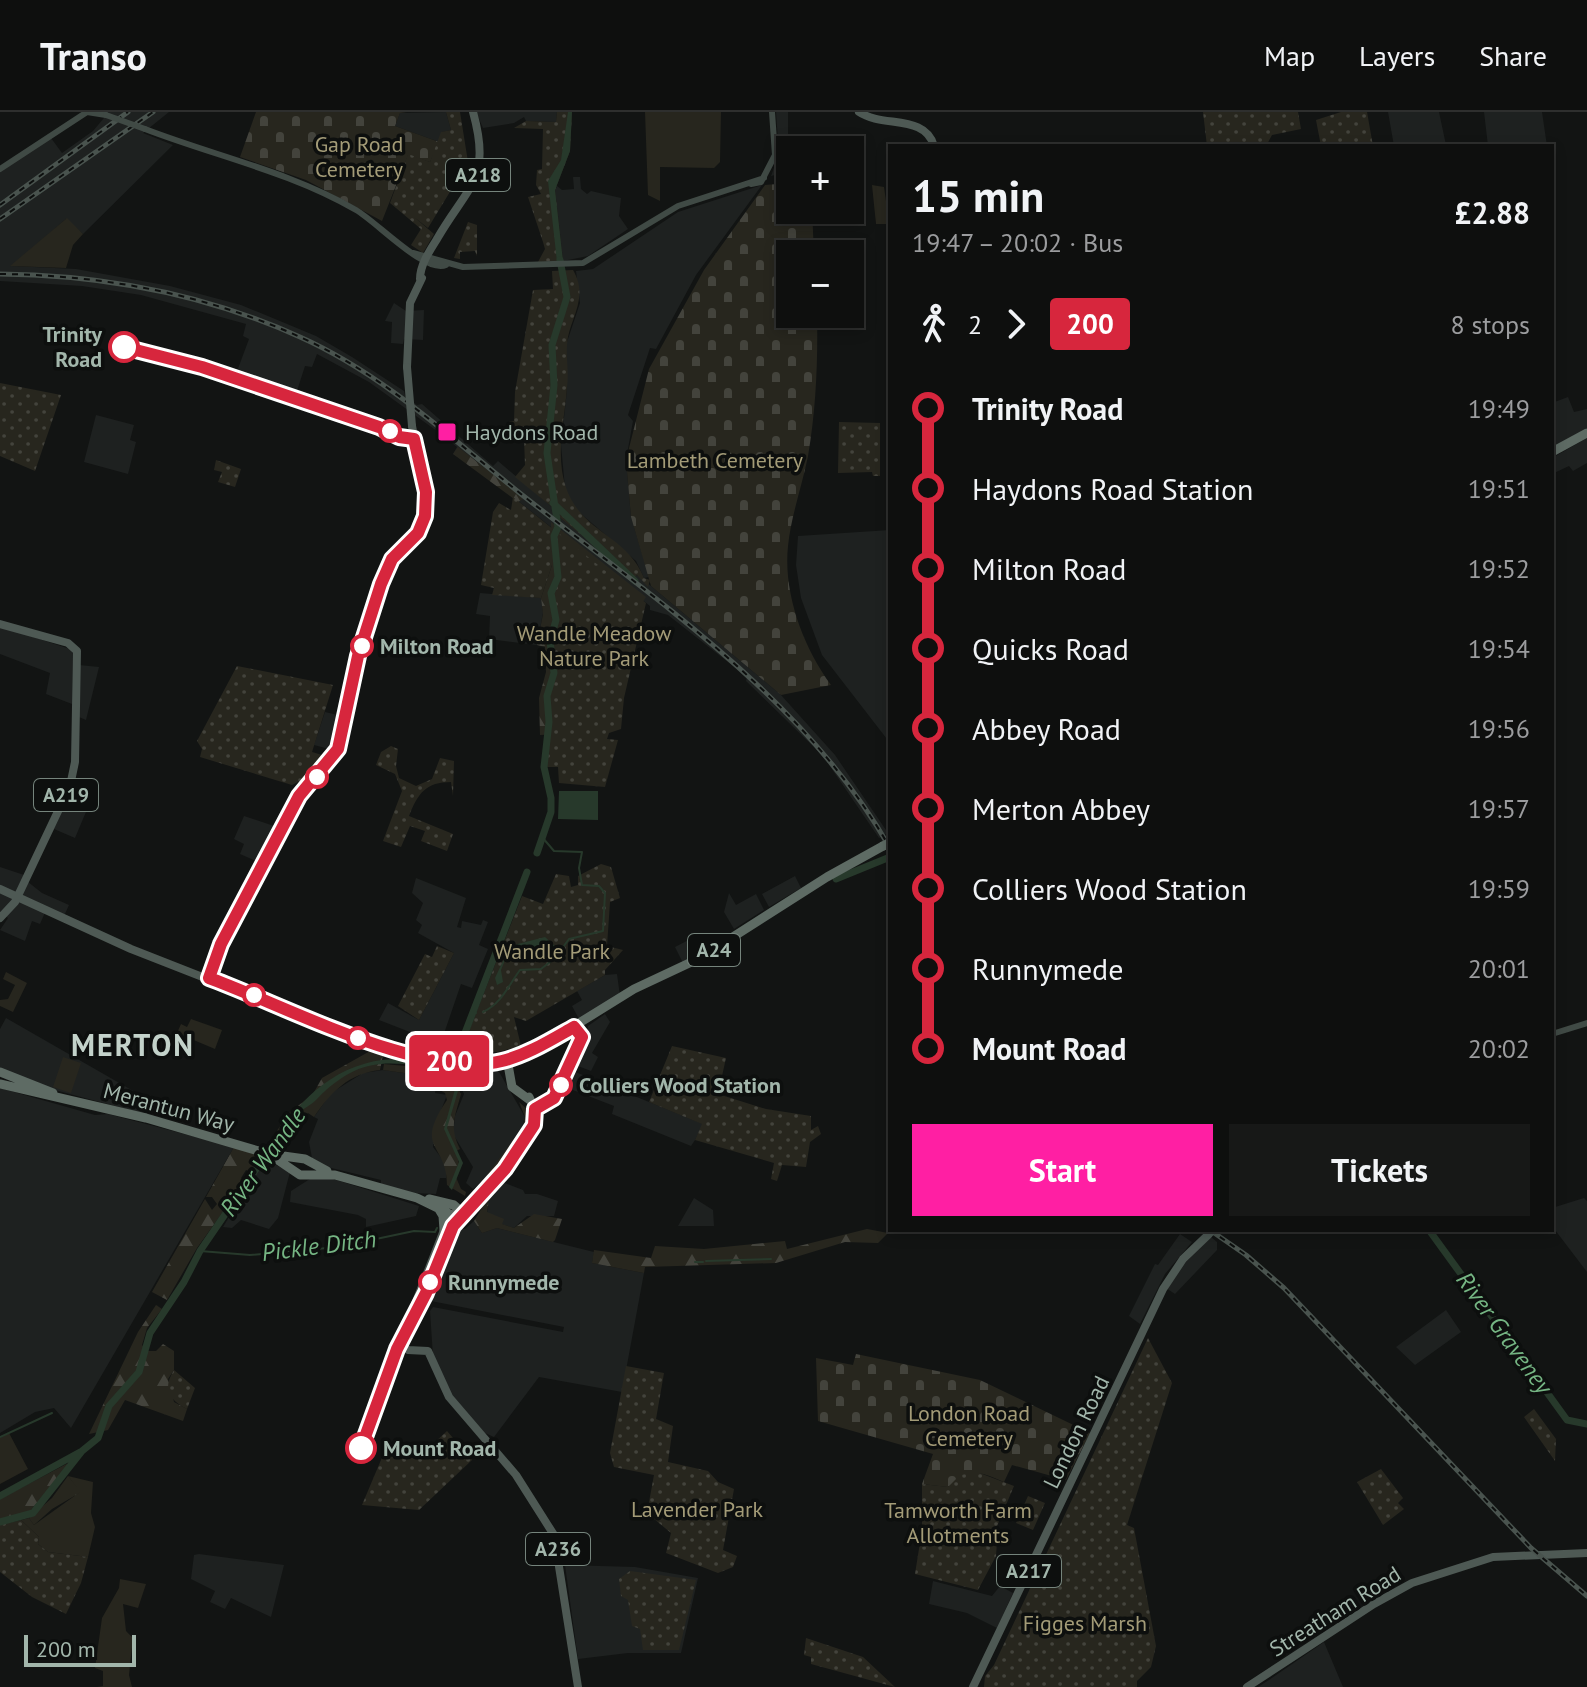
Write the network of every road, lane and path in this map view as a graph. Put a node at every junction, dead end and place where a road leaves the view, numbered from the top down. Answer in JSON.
{"nodes":[{"id":1,"x":87,"y":112,"type":"edge"},
{"id":2,"x":473,"y":112,"type":"edge"},
{"id":3,"x":772,"y":112,"type":"edge"},
{"id":4,"x":859,"y":112,"type":"edge"},
{"id":5,"x":933,"y":144,"type":"edge"},
{"id":6,"x":0,"y":169,"type":"edge"},
{"id":7,"x":428,"y":261,"type":"junction"},
{"id":8,"x":1587,"y":433,"type":"edge"},
{"id":9,"x":1554,"y":451,"type":"edge"},
{"id":10,"x":0,"y":624,"type":"edge"},
{"id":11,"x":886,"y":844,"type":"edge"},
{"id":12,"x":0,"y":889,"type":"edge"},
{"id":13,"x":18,"y":897,"type":"junction"},
{"id":14,"x":40,"y":908,"type":"junction"},
{"id":15,"x":11,"y":909,"type":"junction"},
{"id":16,"x":0,"y":918,"type":"edge"},
{"id":17,"x":209,"y":978,"type":"junction"},
{"id":18,"x":1587,"y":1023,"type":"edge"},
{"id":19,"x":1554,"y":1033,"type":"edge"},
{"id":20,"x":502,"y":1061,"type":"junction"},
{"id":21,"x":0,"y":1072,"type":"edge"},
{"id":22,"x":0,"y":1084,"type":"edge"},
{"id":23,"x":60,"y":1096,"type":"junction"},
{"id":24,"x":295,"y":1163,"type":"junction"},
{"id":25,"x":309,"y":1168,"type":"junction"},
{"id":26,"x":436,"y":1203,"type":"junction"},
{"id":27,"x":458,"y":1213,"type":"junction"},
{"id":28,"x":444,"y":1230,"type":"junction"},
{"id":29,"x":1210,"y":1232,"type":"edge"},
{"id":30,"x":417,"y":1305,"type":"junction"},
{"id":31,"x":406,"y":1330,"type":"junction"},
{"id":32,"x":414,"y":1349,"type":"junction"},
{"id":33,"x":1587,"y":1553,"type":"edge"},
{"id":34,"x":578,"y":1687,"type":"edge"},
{"id":35,"x":973,"y":1687,"type":"edge"},
{"id":36,"x":1247,"y":1687,"type":"edge"}],
"edges":[{"from":1,"to":6,"type":"main road"},
{"from":1,"to":7,"type":"main road","bridge":true},
{"from":2,"to":7,"type":"main road","number":"A218"},
{"from":3,"to":7,"type":"main road"},
{"from":4,"to":5,"type":"main road"},
{"from":7,"to":17,"type":"main road","number":"A218","bridge":true},
{"from":8,"to":9,"type":"highway"},
{"from":10,"to":13,"type":"main road","number":"A219"},
{"from":11,"to":20,"type":"highway","number":"A24"},
{"from":12,"to":13,"type":"main road"},
{"from":13,"to":14,"type":"main road"},
{"from":13,"to":15,"type":"main road","number":"A219"},
{"from":14,"to":15,"type":"main road"},
{"from":14,"to":17,"type":"main road"},
{"from":15,"to":16,"type":"main road","number":"A219"},
{"from":17,"to":20,"type":"main road"},
{"from":18,"to":19,"type":"main road"},
{"from":20,"to":27,"type":"highway"},
{"from":21,"to":23,"type":"highway","name":"Merantun Way"},
{"from":22,"to":23,"type":"highway","name":"Merantun Way"},
{"from":23,"to":24,"type":"highway","name":"Merantun Way"},
{"from":24,"to":25,"type":"highway"},
{"from":24,"to":25,"type":"highway"},
{"from":25,"to":26,"type":"highway"},
{"from":26,"to":27,"type":"highway"},
{"from":26,"to":28,"type":"highway"},
{"from":27,"to":28,"type":"main road"},
{"from":27,"to":30,"type":"main road"},
{"from":28,"to":30,"type":"main road"},
{"from":29,"to":35,"type":"main road","name":"London Road","number":"A217"},
{"from":30,"to":31,"type":"main road"},
{"from":31,"to":32,"type":"main road","number":"A236"},
{"from":31,"to":32,"type":"main road"},
{"from":32,"to":34,"type":"main road","number":"A236"},
{"from":33,"to":36,"type":"main road","name":"Streatham Road"}]}
